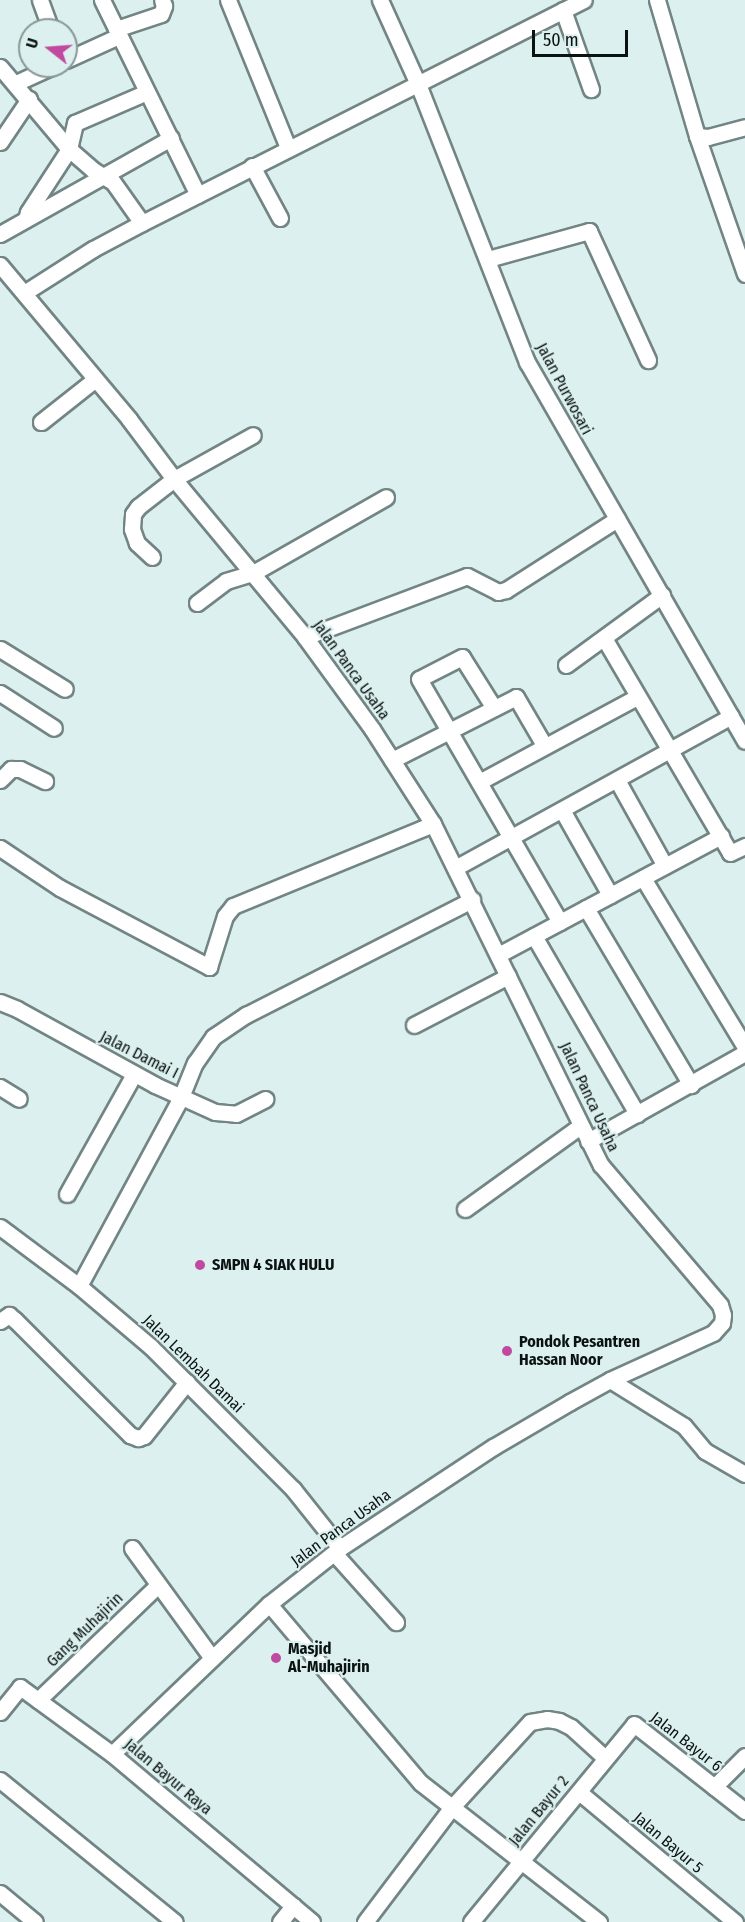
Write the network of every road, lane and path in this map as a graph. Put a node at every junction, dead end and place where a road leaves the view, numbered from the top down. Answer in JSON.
{"nodes":[{"id":1,"x":40,"y":0,"type":"edge"},
{"id":2,"x":102,"y":0,"type":"edge"},
{"id":3,"x":162,"y":0,"type":"edge"},
{"id":4,"x":228,"y":0,"type":"edge"},
{"id":5,"x":380,"y":0,"type":"edge"},
{"id":6,"x":584,"y":0,"type":"edge"},
{"id":7,"x":657,"y":0,"type":"edge"},
{"id":8,"x":563,"y":10,"type":"junction"},
{"id":9,"x":47,"y":18,"type":"edge"},
{"id":10,"x":117,"y":33,"type":"junction"},
{"id":11,"x":78,"y":54,"type":"edge"},
{"id":12,"x":0,"y":67,"type":"edge"},
{"id":13,"x":27,"y":78,"type":"edge"},
{"id":14,"x":16,"y":83,"type":"junction"},
{"id":15,"x":418,"y":84,"type":"junction"},
{"id":16,"x":591,"y":89,"type":"dead end"},
{"id":17,"x":147,"y":92,"type":"junction"},
{"id":18,"x":29,"y":99,"type":"junction"},
{"id":19,"x":745,"y":127,"type":"edge"},
{"id":20,"x":697,"y":136,"type":"junction"},
{"id":21,"x":171,"y":138,"type":"junction"},
{"id":22,"x":0,"y":142,"type":"edge"},
{"id":23,"x":288,"y":148,"type":"junction"},
{"id":24,"x":69,"y":149,"type":"junction"},
{"id":25,"x":252,"y":166,"type":"junction"},
{"id":26,"x":103,"y":174,"type":"junction"},
{"id":27,"x":45,"y":184,"type":"junction"},
{"id":28,"x":198,"y":195,"type":"junction"},
{"id":29,"x":58,"y":202,"type":"junction"},
{"id":30,"x":280,"y":218,"type":"dead end"},
{"id":31,"x":26,"y":219,"type":"junction"},
{"id":32,"x":142,"y":223,"type":"junction"},
{"id":33,"x":0,"y":234,"type":"edge"},
{"id":34,"x":488,"y":259,"type":"junction"},
{"id":35,"x":0,"y":265,"type":"edge"},
{"id":36,"x":745,"y":274,"type":"edge"},
{"id":37,"x":24,"y":293,"type":"junction"},
{"id":38,"x":648,"y":360,"type":"dead end"},
{"id":39,"x":94,"y":380,"type":"junction"},
{"id":40,"x":41,"y":422,"type":"dead end"},
{"id":41,"x":253,"y":435,"type":"dead end"},
{"id":42,"x":174,"y":478,"type":"junction"},
{"id":43,"x":386,"y":497,"type":"dead end"},
{"id":44,"x":617,"y":519,"type":"junction"},
{"id":45,"x":152,"y":557,"type":"dead end"},
{"id":46,"x":253,"y":573,"type":"junction"},
{"id":47,"x":662,"y":595,"type":"junction"},
{"id":48,"x":197,"y":603,"type":"dead end"},
{"id":49,"x":305,"y":637,"type":"junction"},
{"id":50,"x":604,"y":638,"type":"junction"},
{"id":51,"x":0,"y":649,"type":"edge"},
{"id":52,"x":566,"y":665,"type":"dead end"},
{"id":53,"x":65,"y":689,"type":"dead end"},
{"id":54,"x":0,"y":693,"type":"edge"},
{"id":55,"x":637,"y":697,"type":"junction"},
{"id":56,"x":494,"y":708,"type":"junction"},
{"id":57,"x":731,"y":716,"type":"junction"},
{"id":58,"x":54,"y":728,"type":"dead end"},
{"id":59,"x":449,"y":731,"type":"junction"},
{"id":60,"x":745,"y":741,"type":"edge"},
{"id":61,"x":544,"y":745,"type":"junction"},
{"id":62,"x":670,"y":752,"type":"junction"},
{"id":63,"x":392,"y":760,"type":"junction"},
{"id":64,"x":0,"y":780,"type":"edge"},
{"id":65,"x":617,"y":780,"type":"junction"},
{"id":66,"x":45,"y":781,"type":"dead end"},
{"id":67,"x":479,"y":782,"type":"junction"},
{"id":68,"x":562,"y":810,"type":"junction"},
{"id":69,"x":433,"y":824,"type":"junction"},
{"id":70,"x":721,"y":836,"type":"junction"},
{"id":71,"x":511,"y":838,"type":"junction"},
{"id":72,"x":745,"y":846,"type":"edge"},
{"id":73,"x":0,"y":848,"type":"edge"},
{"id":74,"x":665,"y":866,"type":"junction"},
{"id":75,"x":456,"y":868,"type":"junction"},
{"id":76,"x":643,"y":878,"type":"junction"},
{"id":77,"x":610,"y":895,"type":"junction"},
{"id":78,"x":472,"y":900,"type":"junction"},
{"id":79,"x":586,"y":908,"type":"junction"},
{"id":80,"x":560,"y":922,"type":"junction"},
{"id":81,"x":534,"y":936,"type":"junction"},
{"id":82,"x":498,"y":955,"type":"junction"},
{"id":83,"x":508,"y":976,"type":"junction"},
{"id":84,"x":0,"y":1002,"type":"edge"},
{"id":85,"x":414,"y":1025,"type":"dead end"},
{"id":86,"x":745,"y":1047,"type":"edge"},
{"id":87,"x":745,"y":1053,"type":"edge"},
{"id":88,"x":134,"y":1074,"type":"junction"},
{"id":89,"x":691,"y":1085,"type":"junction"},
{"id":90,"x":0,"y":1087,"type":"edge"},
{"id":91,"x":181,"y":1097,"type":"junction"},
{"id":92,"x":265,"y":1099,"type":"dead end"},
{"id":93,"x":19,"y":1100,"type":"dead end"},
{"id":94,"x":637,"y":1114,"type":"junction"},
{"id":95,"x":580,"y":1126,"type":"junction"},
{"id":96,"x":588,"y":1141,"type":"junction"},
{"id":97,"x":67,"y":1194,"type":"dead end"},
{"id":98,"x":465,"y":1209,"type":"dead end"},
{"id":99,"x":0,"y":1227,"type":"edge"},
{"id":100,"x":79,"y":1286,"type":"junction"},
{"id":101,"x":0,"y":1321,"type":"edge"},
{"id":102,"x":610,"y":1380,"type":"junction"},
{"id":103,"x":187,"y":1382,"type":"junction"},
{"id":104,"x":745,"y":1474,"type":"edge"},
{"id":105,"x":132,"y":1548,"type":"dead end"},
{"id":106,"x":337,"y":1550,"type":"junction"},
{"id":107,"x":158,"y":1585,"type":"junction"},
{"id":108,"x":269,"y":1604,"type":"junction"},
{"id":109,"x":396,"y":1622,"type":"dead end"},
{"id":110,"x":212,"y":1658,"type":"junction"},
{"id":111,"x":38,"y":1700,"type":"junction"},
{"id":112,"x":0,"y":1712,"type":"edge"},
{"id":113,"x":634,"y":1724,"type":"joint"},
{"id":114,"x":112,"y":1754,"type":"junction"},
{"id":115,"x":745,"y":1756,"type":"edge"},
{"id":116,"x":604,"y":1757,"type":"junction"},
{"id":117,"x":0,"y":1780,"type":"edge"},
{"id":118,"x":714,"y":1787,"type":"junction"},
{"id":119,"x":579,"y":1792,"type":"junction"},
{"id":120,"x":452,"y":1807,"type":"junction"},
{"id":121,"x":745,"y":1811,"type":"edge"},
{"id":122,"x":521,"y":1861,"type":"junction"},
{"id":123,"x":0,"y":1893,"type":"edge"},
{"id":124,"x":293,"y":1906,"type":"junction"},
{"id":125,"x":35,"y":1922,"type":"edge"},
{"id":126,"x":176,"y":1922,"type":"edge"},
{"id":127,"x":280,"y":1922,"type":"edge"},
{"id":128,"x":312,"y":1922,"type":"edge"},
{"id":129,"x":365,"y":1922,"type":"edge"},
{"id":130,"x":471,"y":1922,"type":"edge"},
{"id":131,"x":599,"y":1922,"type":"edge"},
{"id":132,"x":735,"y":1922,"type":"edge"}],
"edges":[{"from":1,"to":9,"type":"street"},
{"from":2,"to":10,"type":"street"},
{"from":3,"to":10,"type":"street"},
{"from":4,"to":23,"type":"street"},
{"from":5,"to":15,"type":"street","name":"Jalan Purwosari"},
{"from":6,"to":8,"type":"street"},
{"from":7,"to":20,"type":"street"},
{"from":8,"to":15,"type":"street"},
{"from":8,"to":16,"type":"street"},
{"from":10,"to":11,"type":"street"},
{"from":10,"to":17,"type":"street"},
{"from":12,"to":14,"type":"street"},
{"from":13,"to":14,"type":"street"},
{"from":14,"to":18,"type":"street"},
{"from":15,"to":23,"type":"street"},
{"from":15,"to":34,"type":"street","name":"Jalan Purwosari"},
{"from":17,"to":21,"type":"street"},
{"from":17,"to":24,"type":"street"},
{"from":18,"to":22,"type":"street"},
{"from":18,"to":24,"type":"street"},
{"from":19,"to":20,"type":"street"},
{"from":20,"to":36,"type":"street"},
{"from":21,"to":26,"type":"street"},
{"from":21,"to":28,"type":"street"},
{"from":23,"to":25,"type":"street"},
{"from":24,"to":26,"type":"street"},
{"from":24,"to":27,"type":"street"},
{"from":25,"to":28,"type":"street"},
{"from":25,"to":30,"type":"street"},
{"from":26,"to":29,"type":"street"},
{"from":26,"to":32,"type":"street"},
{"from":27,"to":29,"type":"street"},
{"from":27,"to":31,"type":"street"},
{"from":28,"to":32,"type":"street"},
{"from":29,"to":31,"type":"street"},
{"from":31,"to":33,"type":"street"},
{"from":32,"to":37,"type":"street"},
{"from":34,"to":38,"type":"street"},
{"from":34,"to":44,"type":"street","name":"Jalan Purwosari"},
{"from":35,"to":37,"type":"street","name":"Jalan Panca Usaha"},
{"from":37,"to":39,"type":"street","name":"Jalan Panca Usaha"},
{"from":39,"to":40,"type":"street"},
{"from":39,"to":42,"type":"street","name":"Jalan Panca Usaha"},
{"from":41,"to":42,"type":"street"},
{"from":42,"to":45,"type":"street"},
{"from":42,"to":46,"type":"street","name":"Jalan Panca Usaha"},
{"from":43,"to":46,"type":"street"},
{"from":44,"to":47,"type":"street","name":"Jalan Purwosari"},
{"from":44,"to":49,"type":"street"},
{"from":46,"to":48,"type":"street"},
{"from":46,"to":49,"type":"street","name":"Jalan Panca Usaha"},
{"from":47,"to":50,"type":"street"},
{"from":47,"to":57,"type":"street","name":"Jalan Purwosari"},
{"from":49,"to":63,"type":"street","name":"Jalan Panca Usaha"},
{"from":50,"to":52,"type":"street"},
{"from":50,"to":55,"type":"street"},
{"from":51,"to":53,"type":"street"},
{"from":54,"to":58,"type":"street"},
{"from":55,"to":61,"type":"street"},
{"from":55,"to":62,"type":"street"},
{"from":56,"to":59,"type":"street"},
{"from":56,"to":59,"type":"street"},
{"from":56,"to":61,"type":"street"},
{"from":57,"to":60,"type":"street","name":"Jalan Purwosari"},
{"from":57,"to":62,"type":"street"},
{"from":59,"to":63,"type":"street"},
{"from":59,"to":67,"type":"street"},
{"from":61,"to":67,"type":"street"},
{"from":62,"to":65,"type":"street"},
{"from":62,"to":70,"type":"street"},
{"from":63,"to":69,"type":"street","name":"Jalan Panca Usaha"},
{"from":64,"to":66,"type":"street"},
{"from":65,"to":68,"type":"street"},
{"from":65,"to":74,"type":"street"},
{"from":67,"to":71,"type":"street"},
{"from":68,"to":71,"type":"street"},
{"from":68,"to":77,"type":"street"},
{"from":69,"to":73,"type":"street"},
{"from":69,"to":75,"type":"street","name":"Jalan Panca Usaha"},
{"from":70,"to":72,"type":"street"},
{"from":70,"to":74,"type":"street"},
{"from":71,"to":75,"type":"street"},
{"from":71,"to":80,"type":"street"},
{"from":74,"to":76,"type":"street"},
{"from":75,"to":78,"type":"street","name":"Jalan Panca Usaha"},
{"from":76,"to":77,"type":"street"},
{"from":76,"to":86,"type":"street"},
{"from":77,"to":79,"type":"street"},
{"from":78,"to":82,"type":"street","name":"Jalan Panca Usaha"},
{"from":78,"to":91,"type":"street"},
{"from":79,"to":80,"type":"street"},
{"from":79,"to":89,"type":"street"},
{"from":80,"to":81,"type":"street"},
{"from":81,"to":82,"type":"street"},
{"from":81,"to":94,"type":"street"},
{"from":82,"to":83,"type":"street","name":"Jalan Panca Usaha"},
{"from":83,"to":85,"type":"street"},
{"from":83,"to":95,"type":"street","name":"Jalan Panca Usaha"},
{"from":84,"to":88,"type":"street","name":"Jalan Damai I"},
{"from":87,"to":89,"type":"street"},
{"from":88,"to":91,"type":"street","name":"Jalan Damai I"},
{"from":88,"to":97,"type":"street"},
{"from":89,"to":94,"type":"street"},
{"from":90,"to":93,"type":"street"},
{"from":91,"to":92,"type":"street","name":"Jalan Damai I"},
{"from":91,"to":100,"type":"street"},
{"from":94,"to":96,"type":"street"},
{"from":95,"to":96,"type":"street","name":"Jalan Panca Usaha"},
{"from":95,"to":98,"type":"street"},
{"from":96,"to":102,"type":"street","name":"Jalan Panca Usaha"},
{"from":99,"to":100,"type":"street","name":"Jalan Lembah Damai"},
{"from":100,"to":103,"type":"street","name":"Jalan Lembah Damai"},
{"from":101,"to":103,"type":"street"},
{"from":102,"to":104,"type":"street"},
{"from":102,"to":106,"type":"street","name":"Jalan Panca Usaha"},
{"from":103,"to":106,"type":"street","name":"Jalan Lembah Damai"},
{"from":105,"to":107,"type":"street"},
{"from":106,"to":108,"type":"street","name":"Jalan Panca Usaha"},
{"from":106,"to":109,"type":"street","name":"Jalan Lembah Damai"},
{"from":107,"to":110,"type":"street"},
{"from":107,"to":111,"type":"street","name":"Gang Muhajirin"},
{"from":108,"to":110,"type":"street","name":"Jalan Panca Usaha"},
{"from":108,"to":120,"type":"street"},
{"from":110,"to":114,"type":"street","name":"Jalan Panca Usaha"},
{"from":111,"to":112,"type":"street","name":"Jalan Bayur Raya"},
{"from":111,"to":114,"type":"street","name":"Jalan Bayur Raya"},
{"from":113,"to":116,"type":"street","name":"Jalan Bayur 2"},
{"from":113,"to":118,"type":"street","name":"Jalan Bayur 6"},
{"from":114,"to":124,"type":"street","name":"Jalan Bayur Raya"},
{"from":115,"to":118,"type":"street"},
{"from":116,"to":119,"type":"street","name":"Jalan Bayur 2"},
{"from":116,"to":120,"type":"street"},
{"from":117,"to":126,"type":"street"},
{"from":118,"to":121,"type":"street","name":"Jalan Bayur 6"},
{"from":119,"to":122,"type":"street","name":"Jalan Bayur 2"},
{"from":119,"to":132,"type":"street","name":"Jalan Bayur 5"},
{"from":120,"to":122,"type":"street"},
{"from":120,"to":129,"type":"street"},
{"from":122,"to":130,"type":"street","name":"Jalan Bayur 2"},
{"from":122,"to":131,"type":"street"},
{"from":123,"to":125,"type":"street"},
{"from":124,"to":127,"type":"street"},
{"from":124,"to":128,"type":"street","name":"Jalan Bayur Raya"}]}
